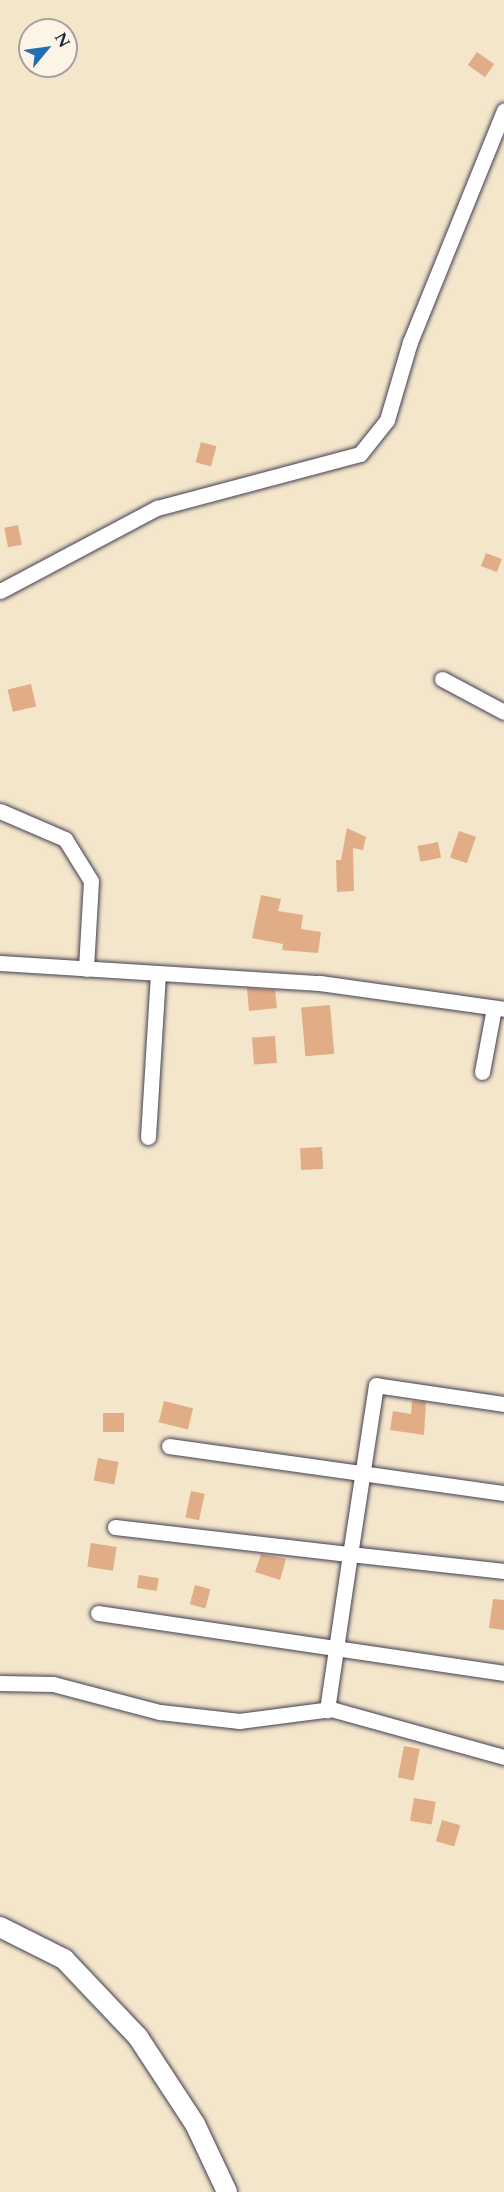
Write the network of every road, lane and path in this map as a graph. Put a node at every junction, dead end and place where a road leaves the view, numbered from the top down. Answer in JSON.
{"nodes":[{"id":1,"x":504,"y":110,"type":"edge"},
{"id":2,"x":0,"y":591,"type":"edge"},
{"id":3,"x":441,"y":679,"type":"dead end"},
{"id":4,"x":504,"y":712,"type":"edge"},
{"id":5,"x":0,"y":811,"type":"edge"},
{"id":6,"x":0,"y":963,"type":"edge"},
{"id":7,"x":86,"y":969,"type":"junction"},
{"id":8,"x":158,"y":973,"type":"junction"},
{"id":9,"x":499,"y":1009,"type":"edge"},
{"id":10,"x":482,"y":1072,"type":"dead end"},
{"id":11,"x":148,"y":1137,"type":"dead end"},
{"id":12,"x":504,"y":1404,"type":"edge"},
{"id":13,"x":168,"y":1446,"type":"dead end"},
{"id":14,"x":362,"y":1473,"type":"junction"},
{"id":15,"x":504,"y":1493,"type":"edge"},
{"id":16,"x":115,"y":1527,"type":"dead end"},
{"id":17,"x":350,"y":1554,"type":"junction"},
{"id":18,"x":504,"y":1571,"type":"edge"},
{"id":19,"x":98,"y":1613,"type":"dead end"},
{"id":20,"x":336,"y":1650,"type":"junction"},
{"id":21,"x":504,"y":1673,"type":"edge"},
{"id":22,"x":0,"y":1683,"type":"edge"},
{"id":23,"x":327,"y":1710,"type":"junction"},
{"id":24,"x":504,"y":1757,"type":"edge"},
{"id":25,"x":0,"y":1927,"type":"edge"},
{"id":26,"x":227,"y":2192,"type":"edge"}],
"edges":[{"from":1,"to":2,"type":"street"},
{"from":3,"to":4,"type":"street"},
{"from":5,"to":7,"type":"street"},
{"from":6,"to":7,"type":"street"},
{"from":7,"to":8,"type":"street"},
{"from":8,"to":9,"type":"street"},
{"from":8,"to":11,"type":"street"},
{"from":9,"to":10,"type":"street"},
{"from":12,"to":14,"type":"street"},
{"from":13,"to":14,"type":"street"},
{"from":14,"to":15,"type":"street"},
{"from":14,"to":17,"type":"street"},
{"from":16,"to":17,"type":"street"},
{"from":17,"to":18,"type":"street"},
{"from":17,"to":20,"type":"street"},
{"from":19,"to":20,"type":"street"},
{"from":20,"to":21,"type":"street"},
{"from":20,"to":23,"type":"street"},
{"from":22,"to":23,"type":"street"},
{"from":23,"to":24,"type":"street"},
{"from":25,"to":26,"type":"street"}]}
